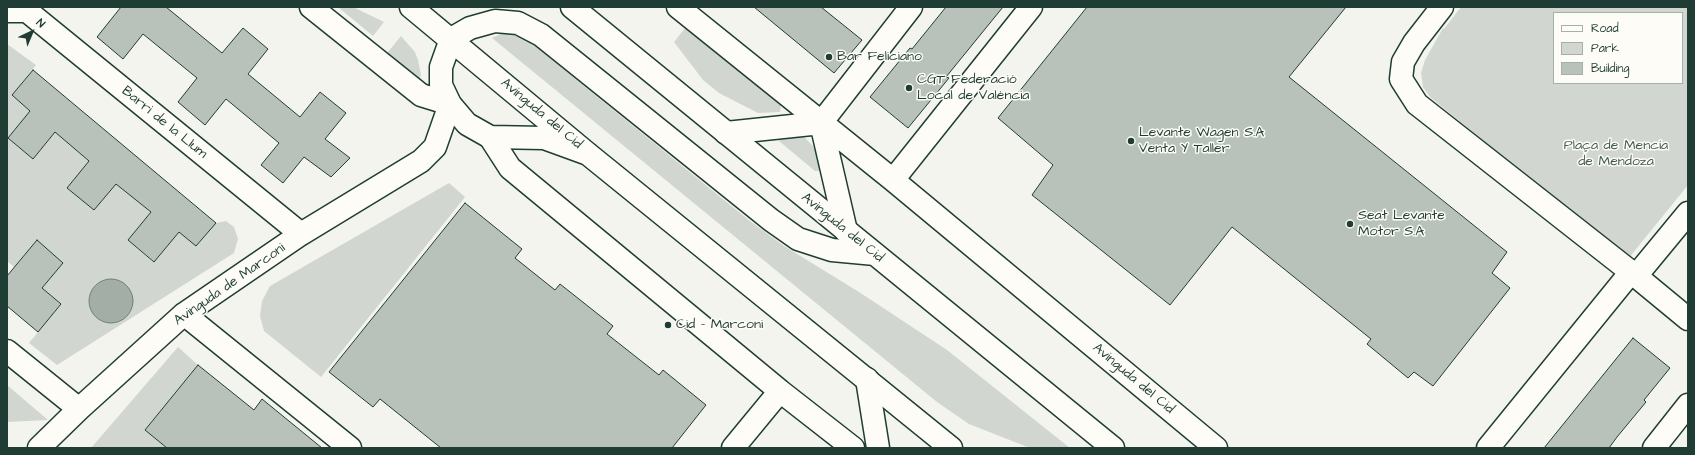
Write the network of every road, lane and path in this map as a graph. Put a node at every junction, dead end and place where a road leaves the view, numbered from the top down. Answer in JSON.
{"nodes":[{"id":1,"x":310,"y":7,"type":"edge"},
{"id":2,"x":410,"y":7,"type":"edge"},
{"id":3,"x":572,"y":7,"type":"edge"},
{"id":4,"x":678,"y":7,"type":"edge"},
{"id":5,"x":911,"y":7,"type":"edge"},
{"id":6,"x":1031,"y":7,"type":"edge"},
{"id":7,"x":1442,"y":7,"type":"edge"},
{"id":8,"x":16,"y":9,"type":"edge"},
{"id":9,"x":451,"y":39,"type":"junction"},
{"id":10,"x":450,"y":104,"type":"junction"},
{"id":11,"x":821,"y":123,"type":"junction"},
{"id":12,"x":726,"y":133,"type":"junction"},
{"id":13,"x":490,"y":137,"type":"junction"},
{"id":14,"x":588,"y":154,"type":"junction"},
{"id":15,"x":893,"y":180,"type":"junction"},
{"id":16,"x":1688,"y":213,"type":"edge"},
{"id":17,"x":846,"y":231,"type":"junction"},
{"id":18,"x":301,"y":234,"type":"junction"},
{"id":19,"x":875,"y":254,"type":"junction"},
{"id":20,"x":1633,"y":274,"type":"junction"},
{"id":21,"x":184,"y":314,"type":"junction"},
{"id":22,"x":1688,"y":319,"type":"edge"},
{"id":23,"x":7,"y":351,"type":"edge"},
{"id":24,"x":867,"y":379,"type":"junction"},
{"id":25,"x":780,"y":391,"type":"junction"},
{"id":26,"x":79,"y":409,"type":"junction"},
{"id":27,"x":1684,"y":419,"type":"edge"},
{"id":28,"x":39,"y":448,"type":"edge"},
{"id":29,"x":350,"y":448,"type":"edge"},
{"id":30,"x":733,"y":448,"type":"edge"},
{"id":31,"x":853,"y":448,"type":"edge"},
{"id":32,"x":878,"y":448,"type":"edge"},
{"id":33,"x":951,"y":448,"type":"edge"},
{"id":34,"x":1113,"y":448,"type":"edge"},
{"id":35,"x":1216,"y":448,"type":"edge"},
{"id":36,"x":1488,"y":448,"type":"edge"},
{"id":37,"x":1654,"y":448,"type":"edge"}],
"edges":[{"from":1,"to":10,"type":"street"},
{"from":2,"to":9,"type":"street","name":"Avinguda del Cid"},
{"from":3,"to":12,"type":"street","name":"Avinguda del Cid"},
{"from":4,"to":11,"type":"street","name":"Avinguda del Cid"},
{"from":5,"to":11,"type":"street"},
{"from":6,"to":15,"type":"street"},
{"from":7,"to":20,"type":"street"},
{"from":8,"to":18,"type":"street","name":"Barri de la Llum"},
{"from":9,"to":10,"type":"street"},
{"from":9,"to":14,"type":"street","name":"Avinguda del Cid"},
{"from":9,"to":19,"type":"street"},
{"from":10,"to":13,"type":"street"},
{"from":10,"to":18,"type":"street","name":"Avinguda de Marconi"},
{"from":11,"to":12,"type":"street"},
{"from":11,"to":15,"type":"street","name":"Avinguda del Cid"},
{"from":11,"to":17,"type":"street"},
{"from":12,"to":17,"type":"street","name":"Avinguda del Cid"},
{"from":13,"to":14,"type":"street"},
{"from":13,"to":25,"type":"street"},
{"from":14,"to":24,"type":"street","name":"Avinguda del Cid"},
{"from":15,"to":35,"type":"street","name":"Avinguda del Cid"},
{"from":16,"to":20,"type":"street"},
{"from":17,"to":19,"type":"street","name":"Avinguda del Cid"},
{"from":18,"to":21,"type":"street","name":"Avinguda de Marconi"},
{"from":19,"to":34,"type":"street","name":"Avinguda del Cid"},
{"from":20,"to":22,"type":"street"},
{"from":20,"to":36,"type":"street"},
{"from":21,"to":26,"type":"street","name":"Avinguda de Marconi"},
{"from":21,"to":29,"type":"street"},
{"from":23,"to":26,"type":"street"},
{"from":24,"to":32,"type":"street"},
{"from":24,"to":33,"type":"street","name":"Avinguda del Cid"},
{"from":25,"to":30,"type":"street"},
{"from":25,"to":31,"type":"street"},
{"from":26,"to":28,"type":"street","name":"Avinguda de Marconi"},
{"from":27,"to":37,"type":"street"}]}
